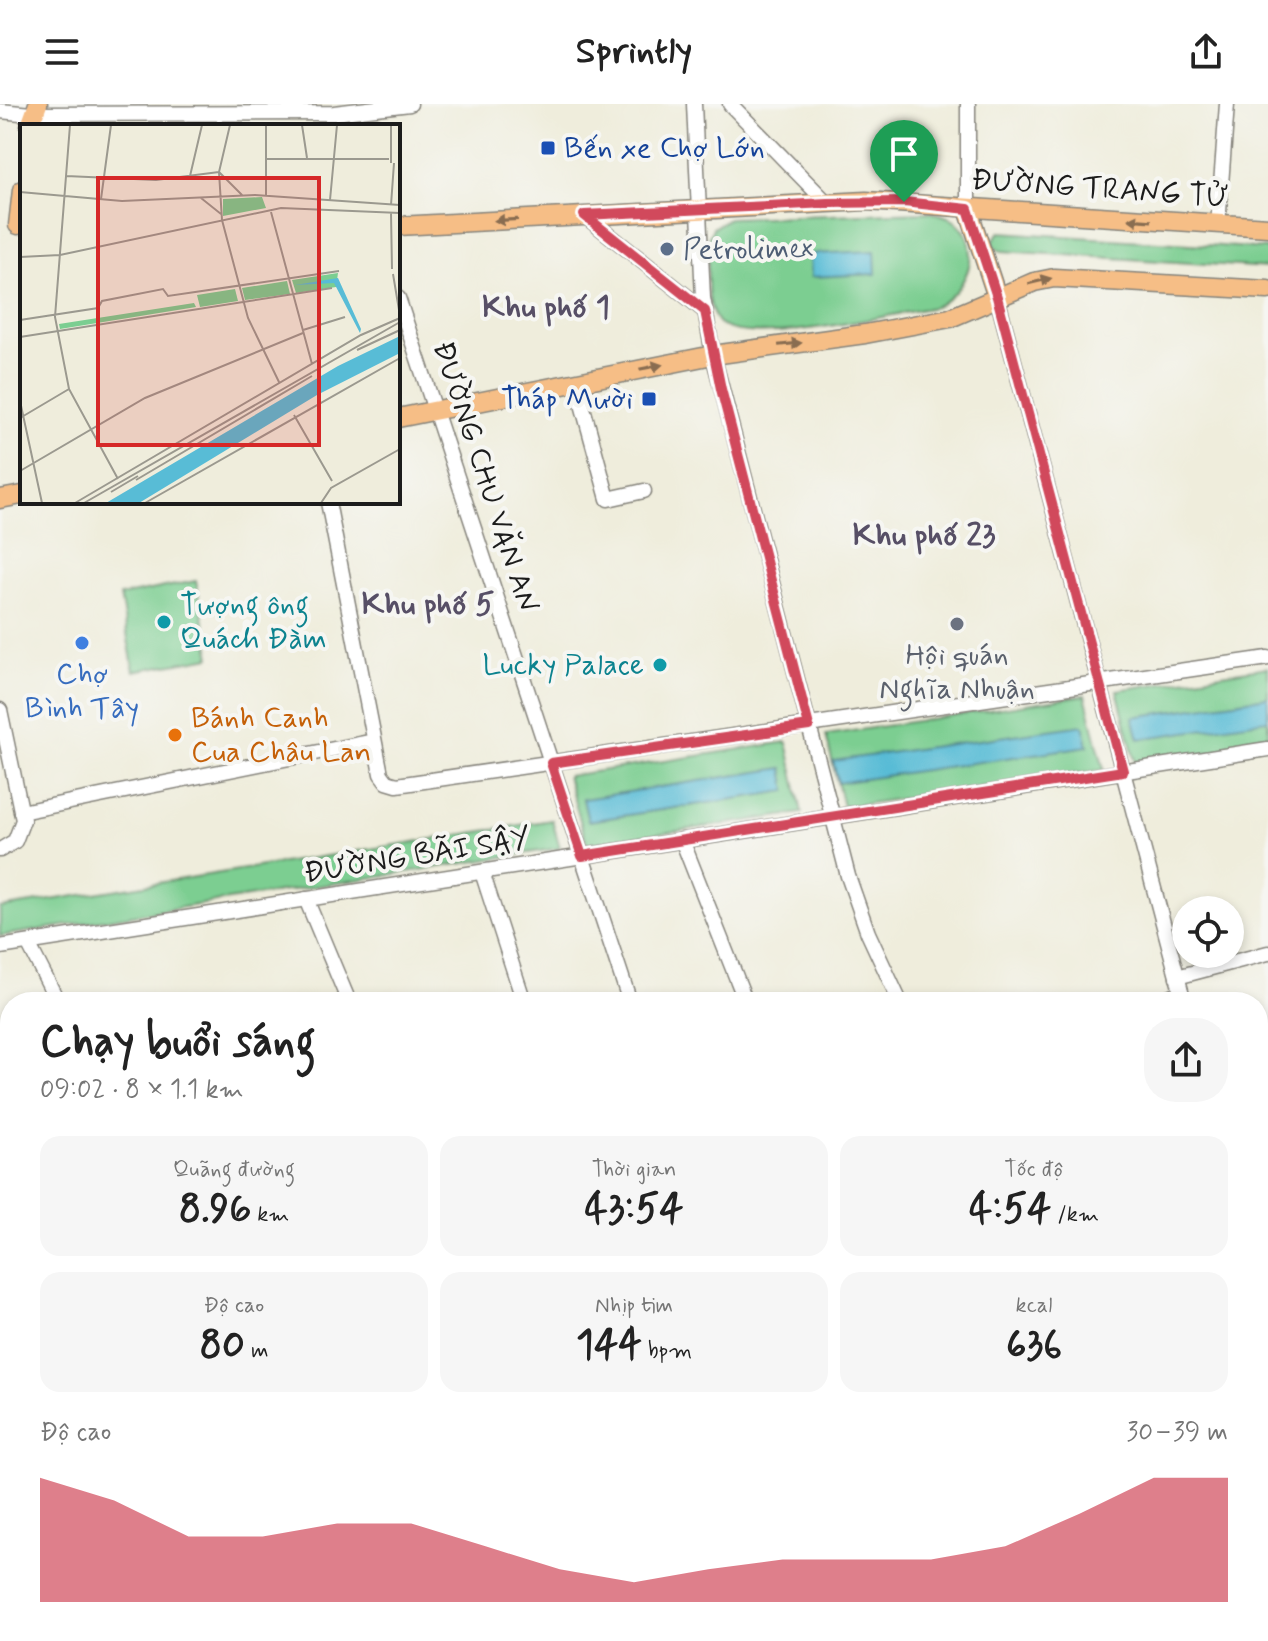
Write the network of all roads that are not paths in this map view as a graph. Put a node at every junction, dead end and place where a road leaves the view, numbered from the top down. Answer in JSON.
{"nodes":[{"id":1,"x":410,"y":104,"type":"edge"},
{"id":2,"x":694,"y":104,"type":"edge"},
{"id":3,"x":730,"y":104,"type":"edge"},
{"id":4,"x":968,"y":104,"type":"edge"},
{"id":5,"x":1227,"y":104,"type":"edge"},
{"id":6,"x":0,"y":111,"type":"edge"},
{"id":7,"x":32,"y":112,"type":"edge"},
{"id":8,"x":335,"y":114,"type":"edge"},
{"id":9,"x":20,"y":198,"type":"edge"},
{"id":10,"x":827,"y":203,"type":"junction"},
{"id":11,"x":968,"y":209,"type":"junction"},
{"id":12,"x":700,"y":211,"type":"junction"},
{"id":13,"x":584,"y":215,"type":"junction"},
{"id":14,"x":13,"y":225,"type":"edge"},
{"id":15,"x":1218,"y":225,"type":"junction"},
{"id":16,"x":400,"y":226,"type":"edge"},
{"id":17,"x":1268,"y":227,"type":"edge"},
{"id":18,"x":1268,"y":290,"type":"edge"},
{"id":19,"x":997,"y":297,"type":"junction"},
{"id":20,"x":400,"y":304,"type":"edge"},
{"id":21,"x":705,"y":311,"type":"junction"},
{"id":22,"x":713,"y":355,"type":"junction"},
{"id":23,"x":576,"y":382,"type":"junction"},
{"id":24,"x":437,"y":410,"type":"junction"},
{"id":25,"x":400,"y":418,"type":"edge"},
{"id":26,"x":644,"y":491,"type":"dead end"},
{"id":27,"x":20,"y":495,"type":"edge"},
{"id":28,"x":0,"y":499,"type":"edge"},
{"id":29,"x":328,"y":504,"type":"edge"},
{"id":30,"x":1268,"y":658,"type":"edge"},
{"id":31,"x":1099,"y":683,"type":"junction"},
{"id":32,"x":0,"y":710,"type":"edge"},
{"id":33,"x":809,"y":726,"type":"junction"},
{"id":34,"x":374,"y":741,"type":"junction"},
{"id":35,"x":1268,"y":749,"type":"edge"},
{"id":36,"x":551,"y":763,"type":"junction"},
{"id":37,"x":1123,"y":771,"type":"junction"},
{"id":38,"x":21,"y":812,"type":"junction"},
{"id":39,"x":832,"y":817,"type":"junction"},
{"id":40,"x":682,"y":840,"type":"junction"},
{"id":41,"x":0,"y":850,"type":"edge"},
{"id":42,"x":582,"y":856,"type":"junction"},
{"id":43,"x":482,"y":872,"type":"junction"},
{"id":44,"x":306,"y":899,"type":"junction"},
{"id":45,"x":28,"y":943,"type":"junction"},
{"id":46,"x":0,"y":947,"type":"edge"},
{"id":47,"x":1268,"y":953,"type":"edge"},
{"id":48,"x":1177,"y":977,"type":"junction"},
{"id":49,"x":53,"y":992,"type":"edge"},
{"id":50,"x":345,"y":992,"type":"edge"},
{"id":51,"x":521,"y":992,"type":"edge"},
{"id":52,"x":627,"y":992,"type":"edge"},
{"id":53,"x":742,"y":992,"type":"edge"},
{"id":54,"x":895,"y":992,"type":"edge"},
{"id":55,"x":1182,"y":992,"type":"edge"}],
"edges":[{"from":1,"to":8,"type":"street"},
{"from":2,"to":12,"type":"street"},
{"from":3,"to":10,"type":"street"},
{"from":4,"to":11,"type":"street"},
{"from":5,"to":15,"type":"street"},
{"from":6,"to":7,"type":"street"},
{"from":7,"to":8,"type":"street"},
{"from":9,"to":14,"type":"main road"},
{"from":10,"to":11,"type":"main road","name":"ĐƯỜNG TRANG TỬ"},
{"from":10,"to":12,"type":"main road","name":"ĐƯỜNG TRANG TỬ"},
{"from":15,"to":11,"type":"main road","name":"ĐƯỜNG TRANG TỬ","one_way":true},
{"from":11,"to":19,"type":"main road"},
{"from":12,"to":13,"type":"main road","name":"ĐƯỜNG TRANG TỬ"},
{"from":12,"to":21,"type":"street"},
{"from":13,"to":16,"type":"main road","name":"ĐƯỜNG TRANG TỬ","one_way":true},
{"from":13,"to":21,"type":"street"},
{"from":15,"to":17,"type":"main road","name":"ĐƯỜNG TRANG TỬ"},
{"from":19,"to":18,"type":"main road","one_way":true},
{"from":22,"to":19,"type":"main road","one_way":true},
{"from":19,"to":31,"type":"street"},
{"from":20,"to":24,"type":"street","name":"ĐƯỜNG CHU VĂN AN"},
{"from":21,"to":22,"type":"street"},
{"from":23,"to":22,"type":"main road","one_way":true},
{"from":22,"to":33,"type":"street"},
{"from":23,"to":24,"type":"main road"},
{"from":23,"to":26,"type":"street"},
{"from":24,"to":25,"type":"main road"},
{"from":24,"to":36,"type":"street","name":"ĐƯỜNG CHU VĂN AN"},
{"from":27,"to":28,"type":"main road"},
{"from":29,"to":34,"type":"street"},
{"from":30,"to":31,"type":"street"},
{"from":31,"to":33,"type":"street"},
{"from":31,"to":37,"type":"street"},
{"from":32,"to":38,"type":"street"},
{"from":33,"to":36,"type":"street"},
{"from":33,"to":39,"type":"street"},
{"from":34,"to":36,"type":"street"},
{"from":34,"to":38,"type":"street"},
{"from":35,"to":37,"type":"street","name":"ĐƯỜNG BÃI SẬY"},
{"from":36,"to":42,"type":"street","name":"ĐƯỜNG CHU VĂN AN"},
{"from":37,"to":39,"type":"street","name":"ĐƯỜNG BÃI SẬY"},
{"from":37,"to":48,"type":"street"},
{"from":38,"to":41,"type":"street"},
{"from":39,"to":40,"type":"street","name":"ĐƯỜNG BÃI SẬY"},
{"from":39,"to":54,"type":"street"},
{"from":40,"to":42,"type":"street","name":"ĐƯỜNG BÃI SẬY"},
{"from":40,"to":53,"type":"street"},
{"from":42,"to":43,"type":"street","name":"ĐƯỜNG BÃI SẬY"},
{"from":42,"to":52,"type":"street","name":"ĐƯỜNG CHU VĂN AN"},
{"from":43,"to":44,"type":"street","name":"ĐƯỜNG BÃI SẬY"},
{"from":43,"to":51,"type":"street"},
{"from":44,"to":45,"type":"street","name":"ĐƯỜNG BÃI SẬY"},
{"from":44,"to":50,"type":"street"},
{"from":45,"to":46,"type":"street","name":"ĐƯỜNG BÃI SẬY"},
{"from":45,"to":49,"type":"street"},
{"from":47,"to":48,"type":"street"},
{"from":48,"to":55,"type":"street"}]}
